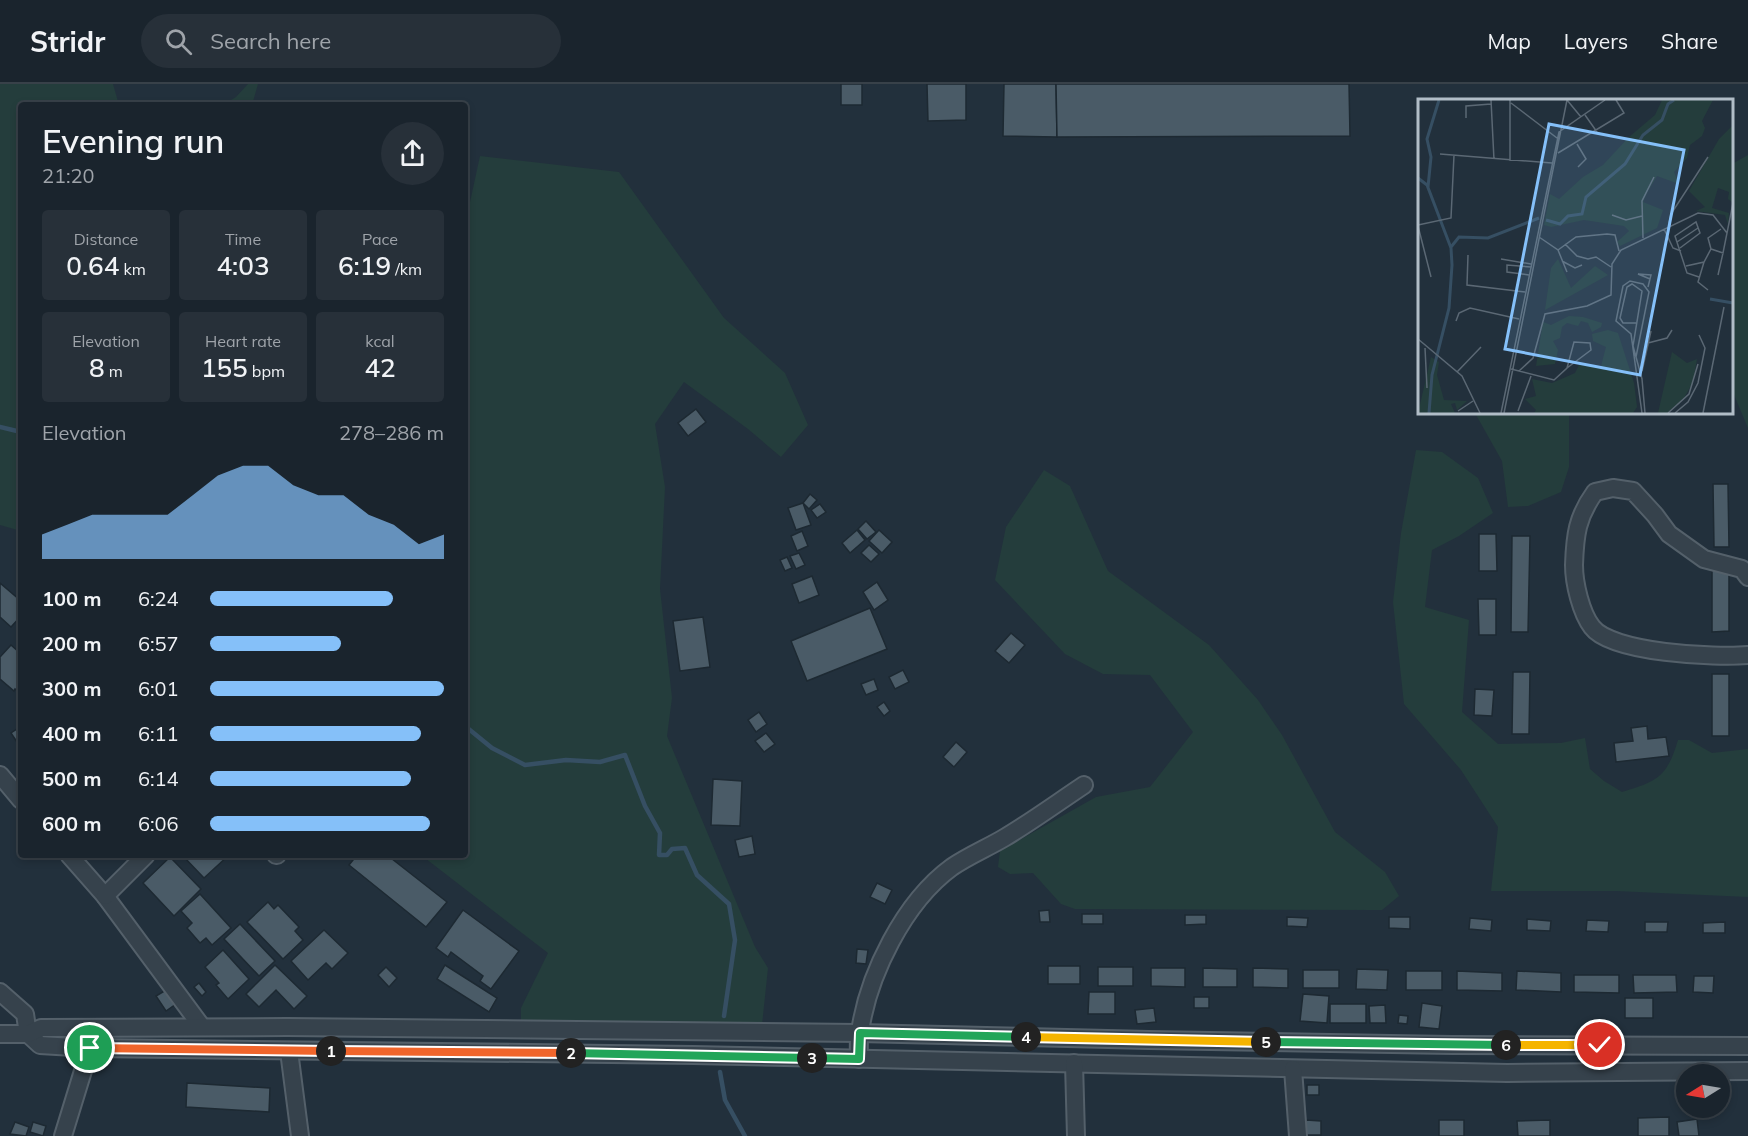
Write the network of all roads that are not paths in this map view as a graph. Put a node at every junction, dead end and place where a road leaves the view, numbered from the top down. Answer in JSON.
{"nodes":[{"id":1,"x":1748,"y":577,"type":"edge"},
{"id":2,"x":1748,"y":655,"type":"edge"},
{"id":3,"x":0,"y":775,"type":"edge"},
{"id":4,"x":1084,"y":785,"type":"dead end"},
{"id":5,"x":18,"y":796,"type":"edge"},
{"id":6,"x":72,"y":858,"type":"edge"},
{"id":7,"x":143,"y":858,"type":"edge"},
{"id":8,"x":105,"y":896,"type":"junction"},
{"id":9,"x":0,"y":992,"type":"edge"},
{"id":10,"x":202,"y":1027,"type":"junction"},
{"id":11,"x":860,"y":1033,"type":"junction"},
{"id":12,"x":0,"y":1034,"type":"edge"},
{"id":13,"x":28,"y":1034,"type":"junction"},
{"id":14,"x":1748,"y":1046,"type":"edge"},
{"id":15,"x":90,"y":1048,"type":"junction"},
{"id":16,"x":289,"y":1051,"type":"junction"},
{"id":17,"x":859,"y":1059,"type":"junction"},
{"id":18,"x":1074,"y":1064,"type":"junction"},
{"id":19,"x":1293,"y":1069,"type":"junction"},
{"id":20,"x":1748,"y":1071,"type":"edge"},
{"id":21,"x":63,"y":1136,"type":"edge"},
{"id":22,"x":300,"y":1136,"type":"edge"},
{"id":23,"x":1076,"y":1136,"type":"edge"},
{"id":24,"x":1298,"y":1136,"type":"edge"}],
"edges":[{"from":1,"to":2,"type":"street"},
{"from":3,"to":5,"type":"street"},
{"from":4,"to":11,"type":"street"},
{"from":6,"to":8,"type":"street"},
{"from":7,"to":8,"type":"street"},
{"from":8,"to":10,"type":"street"},
{"from":9,"to":13,"type":"street"},
{"from":10,"to":11,"type":"street"},
{"from":10,"to":13,"type":"street"},
{"from":11,"to":14,"type":"street"},
{"from":11,"to":17,"type":"street"},
{"from":12,"to":13,"type":"street"},
{"from":13,"to":15,"type":"street"},
{"from":15,"to":16,"type":"street"},
{"from":15,"to":21,"type":"street"},
{"from":16,"to":17,"type":"street"},
{"from":16,"to":22,"type":"street"},
{"from":17,"to":18,"type":"street"},
{"from":18,"to":19,"type":"street"},
{"from":18,"to":23,"type":"street"},
{"from":19,"to":20,"type":"street"},
{"from":19,"to":24,"type":"street"}]}
